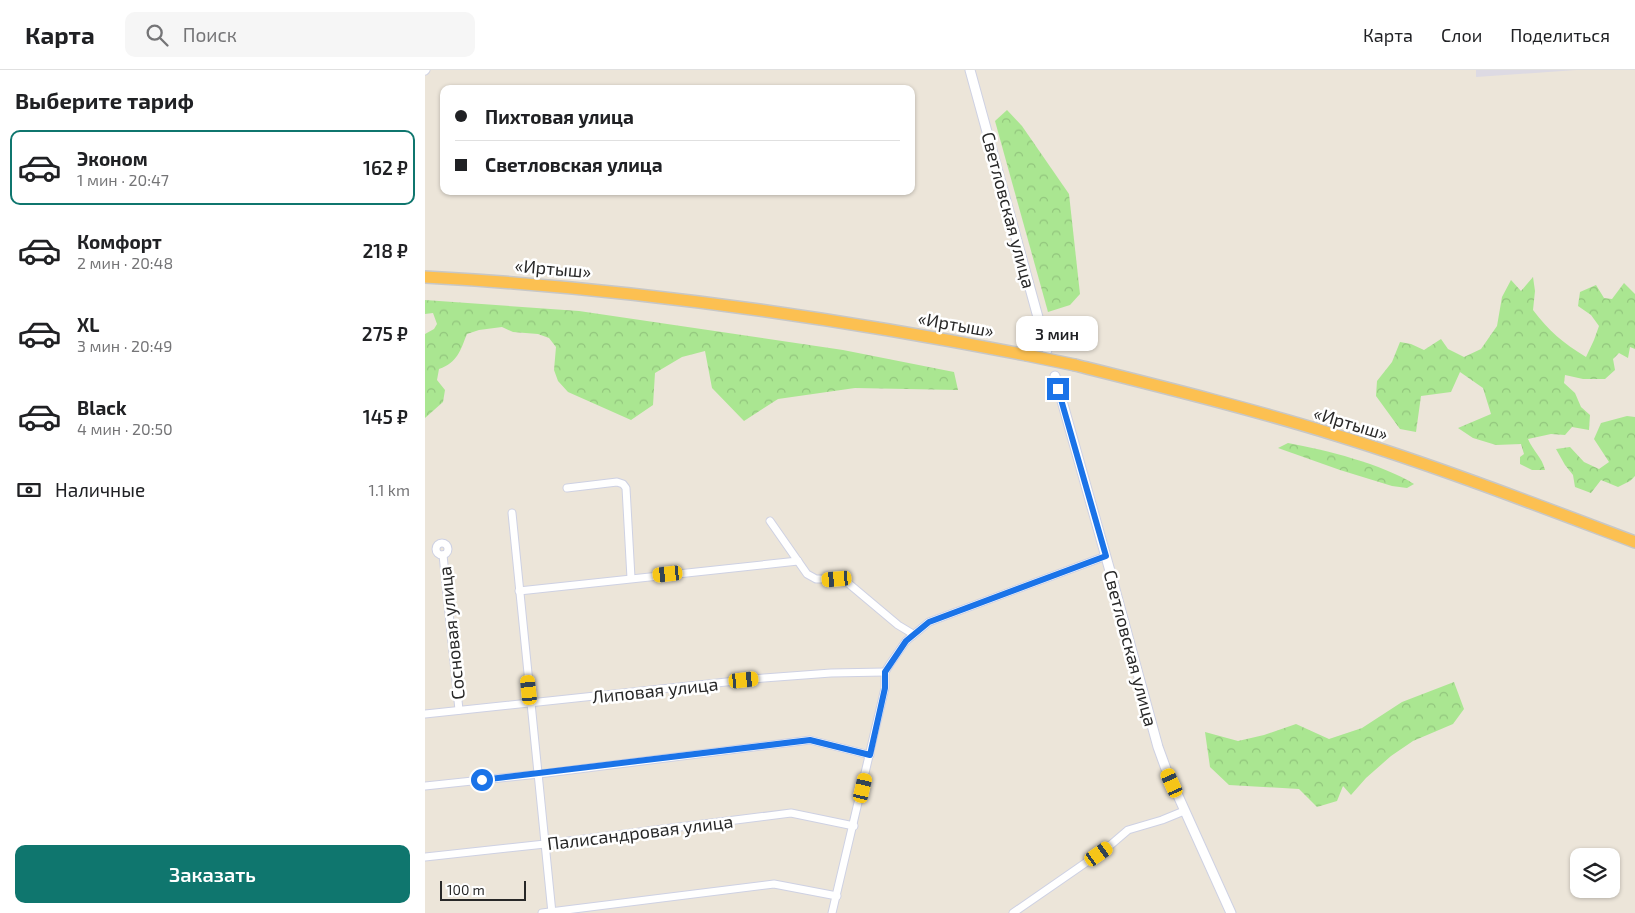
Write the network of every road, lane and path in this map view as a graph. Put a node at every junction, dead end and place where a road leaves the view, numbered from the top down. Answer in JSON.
{"nodes":[{"id":1,"x":970,"y":70,"type":"edge"},
{"id":2,"x":425,"y":277,"type":"edge"},
{"id":3,"x":1047,"y":350,"type":"dead end"},
{"id":4,"x":1055,"y":376,"type":"dead end"},
{"id":5,"x":567,"y":488,"type":"dead end"},
{"id":6,"x":512,"y":513,"type":"dead end"},
{"id":7,"x":770,"y":521,"type":"dead end"},
{"id":8,"x":1635,"y":542,"type":"edge"},
{"id":9,"x":443,"y":555,"type":"dead end"},
{"id":10,"x":1106,"y":556,"type":"junction"},
{"id":11,"x":798,"y":561,"type":"junction"},
{"id":12,"x":631,"y":578,"type":"junction"},
{"id":13,"x":519,"y":591,"type":"junction"},
{"id":14,"x":913,"y":634,"type":"junction"},
{"id":15,"x":885,"y":672,"type":"junction"},
{"id":16,"x":531,"y":703,"type":"junction"},
{"id":17,"x":459,"y":710,"type":"junction"},
{"id":18,"x":425,"y":714,"type":"edge"},
{"id":19,"x":870,"y":755,"type":"junction"},
{"id":20,"x":539,"y":774,"type":"junction"},
{"id":21,"x":425,"y":786,"type":"edge"},
{"id":22,"x":1184,"y":811,"type":"junction"},
{"id":23,"x":854,"y":826,"type":"junction"},
{"id":24,"x":545,"y":844,"type":"junction"},
{"id":25,"x":425,"y":857,"type":"edge"},
{"id":26,"x":837,"y":896,"type":"junction"},
{"id":27,"x":552,"y":912,"type":"edge"},
{"id":28,"x":542,"y":913,"type":"edge"},
{"id":29,"x":832,"y":913,"type":"edge"},
{"id":30,"x":1013,"y":913,"type":"edge"},
{"id":31,"x":1231,"y":913,"type":"edge"}],
"edges":[{"from":1,"to":3,"type":"street","name":"Светловская улица"},
{"from":2,"to":8,"type":"highway","name":"«Иртыш»","bridge":true},
{"from":4,"to":10,"type":"street","name":"Светловская улица"},
{"from":5,"to":12,"type":"street"},
{"from":6,"to":13,"type":"street"},
{"from":7,"to":11,"type":"street"},
{"from":9,"to":17,"type":"street","name":"Сосновая улица"},
{"from":10,"to":14,"type":"street"},
{"from":10,"to":22,"type":"street","name":"Светловская улица"},
{"from":11,"to":12,"type":"street"},
{"from":11,"to":14,"type":"street"},
{"from":12,"to":13,"type":"street"},
{"from":13,"to":16,"type":"street"},
{"from":14,"to":15,"type":"street"},
{"from":15,"to":16,"type":"street","name":"Липовая улица"},
{"from":15,"to":19,"type":"street"},
{"from":16,"to":17,"type":"street","name":"Липовая улица"},
{"from":16,"to":20,"type":"street"},
{"from":17,"to":18,"type":"street","name":"Липовая улица"},
{"from":19,"to":20,"type":"street"},
{"from":19,"to":23,"type":"street"},
{"from":20,"to":21,"type":"street"},
{"from":20,"to":24,"type":"street"},
{"from":22,"to":30,"type":"street"},
{"from":22,"to":31,"type":"street","name":"Светловская улица"},
{"from":23,"to":24,"type":"street","name":"Палисандровая улица"},
{"from":23,"to":26,"type":"street"},
{"from":24,"to":25,"type":"street","name":"Палисандровая улица"},
{"from":24,"to":27,"type":"street"},
{"from":26,"to":27,"type":"street"},
{"from":26,"to":29,"type":"street"},
{"from":27,"to":28,"type":"street"}]}
